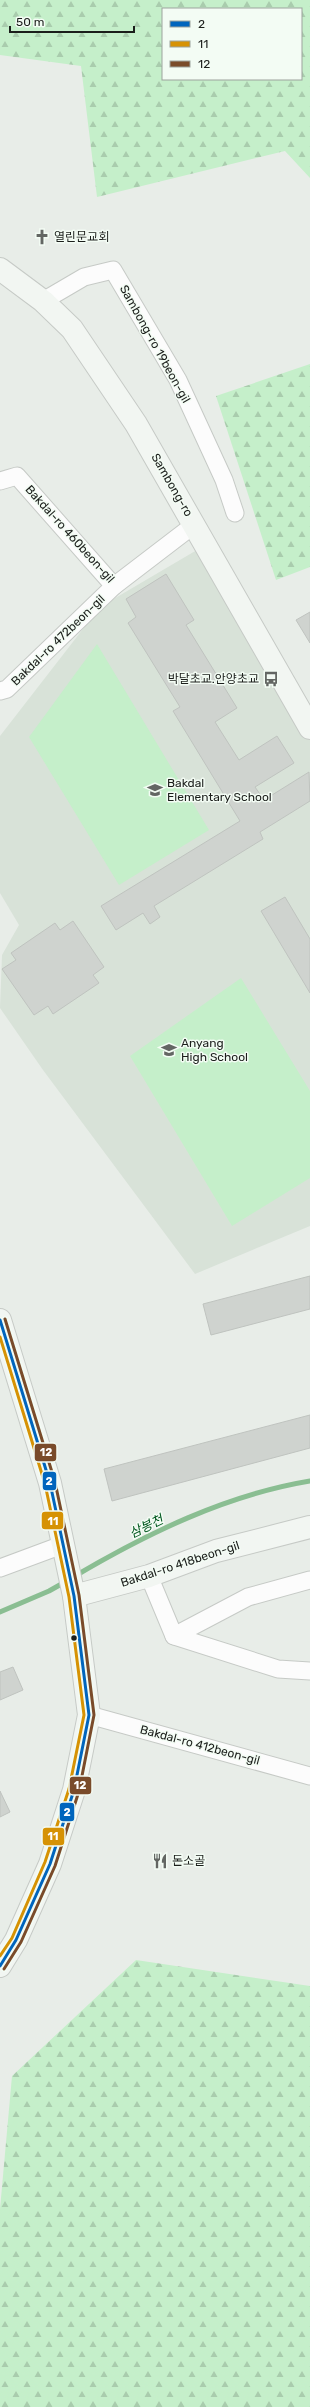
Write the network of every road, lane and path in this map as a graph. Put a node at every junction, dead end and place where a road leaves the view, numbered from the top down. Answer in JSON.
{"nodes":[{"id":1,"x":0,"y":269,"type":"edge"},
{"id":2,"x":43,"y":301,"type":"junction"},
{"id":3,"x":0,"y":481,"type":"edge"},
{"id":4,"x":235,"y":513,"type":"dead end"},
{"id":5,"x":195,"y":524,"type":"junction"},
{"id":6,"x":114,"y":586,"type":"junction"},
{"id":7,"x":0,"y":691,"type":"edge"},
{"id":8,"x":310,"y":728,"type":"edge"},
{"id":9,"x":0,"y":1320,"type":"edge"},
{"id":10,"x":310,"y":1528,"type":"edge"},
{"id":11,"x":63,"y":1546,"type":"junction"},
{"id":12,"x":0,"y":1568,"type":"edge"},
{"id":13,"x":149,"y":1576,"type":"junction"},
{"id":14,"x":310,"y":1580,"type":"edge"},
{"id":15,"x":73,"y":1593,"type":"junction"},
{"id":16,"x":174,"y":1636,"type":"junction"},
{"id":17,"x":310,"y":1671,"type":"edge"},
{"id":18,"x":90,"y":1715,"type":"junction"},
{"id":19,"x":310,"y":1776,"type":"edge"},
{"id":20,"x":0,"y":1966,"type":"edge"}],
"edges":[{"from":1,"to":2,"type":"street","name":"Sambong-ro"},
{"from":2,"to":4,"type":"street","name":"Sambong-ro 19beon-gil"},
{"from":2,"to":5,"type":"street","name":"Sambong-ro"},
{"from":3,"to":6,"type":"street","name":"Bakdal-ro 460beon-gil"},
{"from":5,"to":6,"type":"street","name":"Bakdal-ro 460beon-gil"},
{"from":5,"to":8,"type":"street","name":"Sambong-ro"},
{"from":6,"to":7,"type":"street","name":"Bakdal-ro 472beon-gil"},
{"from":9,"to":11,"type":"street"},
{"from":10,"to":13,"type":"street","name":"Bakdal-ro 418beon-gil"},
{"from":11,"to":12,"type":"street"},
{"from":11,"to":15,"type":"street"},
{"from":13,"to":15,"type":"street","name":"Bakdal-ro 418beon-gil"},
{"from":13,"to":16,"type":"street"},
{"from":14,"to":16,"type":"street"},
{"from":15,"to":18,"type":"street"},
{"from":16,"to":17,"type":"street"},
{"from":18,"to":19,"type":"street","name":"Bakdal-ro 412beon-gil"},
{"from":18,"to":20,"type":"street"}]}
